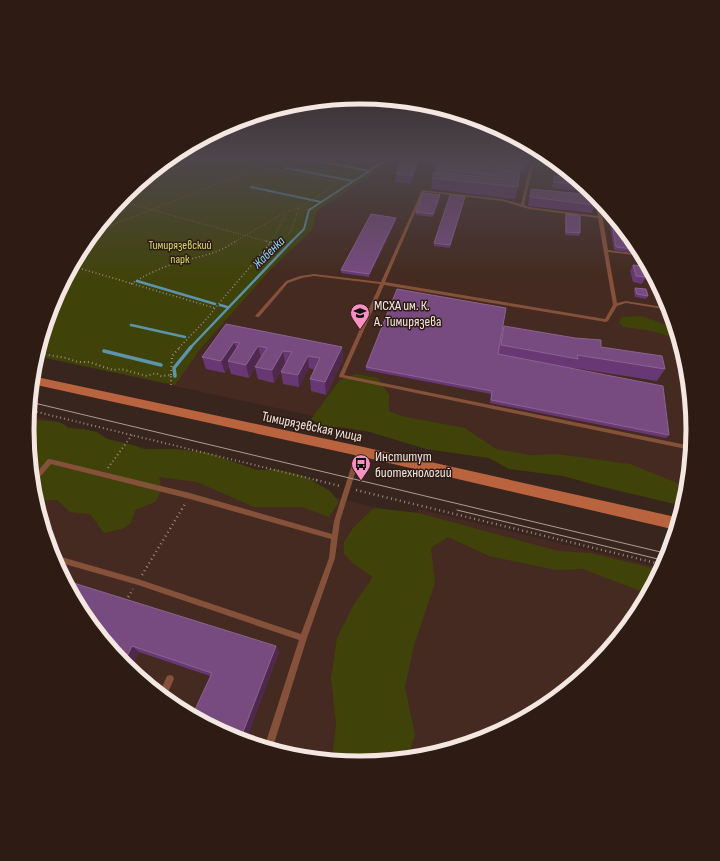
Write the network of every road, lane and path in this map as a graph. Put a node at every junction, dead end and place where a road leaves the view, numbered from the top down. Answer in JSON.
{"nodes":[{"id":1,"x":181,"y":198,"type":"edge"},
{"id":2,"x":314,"y":198,"type":"edge"},
{"id":3,"x":420,"y":198,"type":"edge"},
{"id":4,"x":486,"y":198,"type":"edge"},
{"id":5,"x":524,"y":198,"type":"edge"},
{"id":6,"x":126,"y":203,"type":"edge"},
{"id":7,"x":522,"y":206,"type":"junction"},
{"id":8,"x":299,"y":208,"type":"junction"},
{"id":9,"x":599,"y":209,"type":"edge"},
{"id":10,"x":150,"y":210,"type":"junction"},
{"id":11,"x":287,"y":212,"type":"junction"},
{"id":12,"x":599,"y":214,"type":"junction"},
{"id":13,"x":603,"y":214,"type":"edge"},
{"id":14,"x":105,"y":228,"type":"edge"},
{"id":15,"x":243,"y":236,"type":"junction"},
{"id":16,"x":270,"y":244,"type":"junction"},
{"id":17,"x":606,"y":251,"type":"junction"},
{"id":18,"x":634,"y":254,"type":"edge"},
{"id":19,"x":78,"y":268,"type":"edge"},
{"id":20,"x":381,"y":283,"type":"junction"},
{"id":21,"x":131,"y":284,"type":"junction"},
{"id":22,"x":615,"y":305,"type":"junction"},
{"id":23,"x":215,"y":308,"type":"junction"},
{"id":24,"x":662,"y":308,"type":"edge"},
{"id":25,"x":257,"y":316,"type":"dead end"},
{"id":26,"x":43,"y":354,"type":"edge"},
{"id":27,"x":171,"y":375,"type":"junction"},
{"id":28,"x":38,"y":381,"type":"edge"},
{"id":29,"x":171,"y":385,"type":"dead end"},
{"id":30,"x":132,"y":435,"type":"dead end"},
{"id":31,"x":685,"y":447,"type":"edge"},
{"id":32,"x":359,"y":451,"type":"junction"},
{"id":33,"x":102,"y":474,"type":"junction"},
{"id":34,"x":37,"y":476,"type":"edge"},
{"id":35,"x":190,"y":496,"type":"junction"},
{"id":36,"x":673,"y":523,"type":"edge"},
{"id":37,"x":333,"y":537,"type":"junction"},
{"id":38,"x":61,"y":560,"type":"edge"},
{"id":39,"x":138,"y":582,"type":"junction"},
{"id":40,"x":125,"y":604,"type":"edge"},
{"id":41,"x":303,"y":638,"type":"junction"},
{"id":42,"x":170,"y":679,"type":"dead end"},
{"id":43,"x":164,"y":691,"type":"edge"},
{"id":44,"x":270,"y":743,"type":"edge"}],
"edges":[{"from":1,"to":10,"type":"path"},
{"from":2,"to":8,"type":"path"},
{"from":3,"to":20,"type":"lane"},
{"from":4,"to":7,"type":"lane"},
{"from":5,"to":7,"type":"lane"},
{"from":6,"to":10,"type":"path"},
{"from":7,"to":12,"type":"lane"},
{"from":8,"to":11,"type":"path"},
{"from":8,"to":16,"type":"path"},
{"from":9,"to":12,"type":"lane"},
{"from":10,"to":14,"type":"path"},
{"from":10,"to":15,"type":"path"},
{"from":11,"to":15,"type":"path"},
{"from":11,"to":16,"type":"path"},
{"from":12,"to":13,"type":"lane"},
{"from":12,"to":17,"type":"lane"},
{"from":15,"to":16,"type":"path"},
{"from":15,"to":21,"type":"path"},
{"from":16,"to":23,"type":"path"},
{"from":17,"to":18,"type":"lane"},
{"from":17,"to":22,"type":"lane"},
{"from":19,"to":21,"type":"path"},
{"from":20,"to":22,"type":"lane"},
{"from":20,"to":25,"type":"lane"},
{"from":20,"to":31,"type":"lane"},
{"from":21,"to":23,"type":"path"},
{"from":22,"to":24,"type":"lane"},
{"from":23,"to":27,"type":"path"},
{"from":26,"to":27,"type":"path"},
{"from":27,"to":29,"type":"path"},
{"from":28,"to":32,"type":"main road","name":"Тимирязевская улица"},
{"from":30,"to":33,"type":"path"},
{"from":32,"to":36,"type":"main road","name":"Тимирязевская улица"},
{"from":32,"to":37,"type":"lane"},
{"from":33,"to":34,"type":"lane"},
{"from":33,"to":35,"type":"lane"},
{"from":35,"to":37,"type":"lane"},
{"from":35,"to":39,"type":"path"},
{"from":37,"to":41,"type":"lane"},
{"from":38,"to":39,"type":"lane"},
{"from":39,"to":40,"type":"path"},
{"from":39,"to":41,"type":"lane"},
{"from":41,"to":44,"type":"lane"},
{"from":42,"to":43,"type":"lane"}]}
